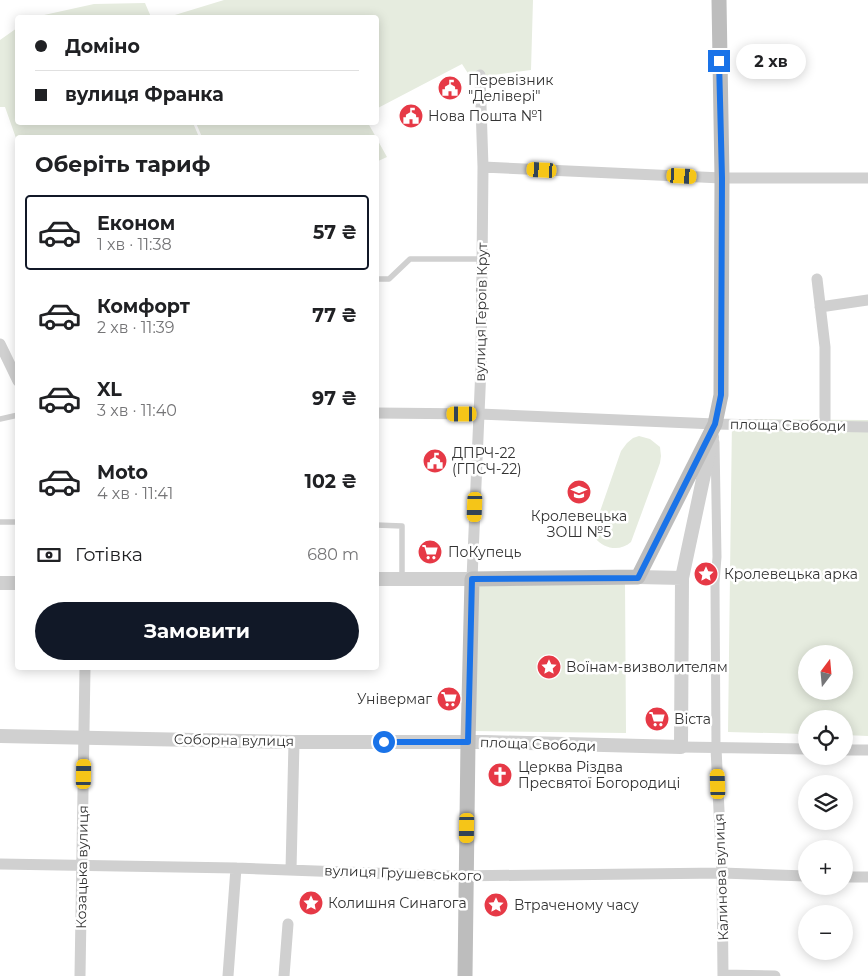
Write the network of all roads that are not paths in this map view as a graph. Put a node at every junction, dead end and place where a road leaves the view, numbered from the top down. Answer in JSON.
{"nodes":[{"id":1,"x":719,"y":0,"type":"edge"},
{"id":2,"x":480,"y":75,"type":"dead end"},
{"id":3,"x":483,"y":167,"type":"junction"},
{"id":4,"x":722,"y":178,"type":"junction"},
{"id":5,"x":868,"y":178,"type":"edge"},
{"id":6,"x":482,"y":259,"type":"junction"},
{"id":7,"x":817,"y":278,"type":"dead end"},
{"id":8,"x":379,"y":279,"type":"edge"},
{"id":9,"x":868,"y":300,"type":"edge"},
{"id":10,"x":820,"y":306,"type":"junction"},
{"id":11,"x":0,"y":344,"type":"edge"},
{"id":12,"x":15,"y":375,"type":"edge"},
{"id":13,"x":379,"y":414,"type":"edge"},
{"id":14,"x":479,"y":414,"type":"junction"},
{"id":15,"x":15,"y":416,"type":"edge"},
{"id":16,"x":0,"y":419,"type":"edge"},
{"id":17,"x":715,"y":424,"type":"junction"},
{"id":18,"x":825,"y":426,"type":"junction"},
{"id":19,"x":868,"y":426,"type":"edge"},
{"id":20,"x":0,"y":522,"type":"edge"},
{"id":21,"x":15,"y":522,"type":"edge"},
{"id":22,"x":379,"y":525,"type":"edge"},
{"id":23,"x":638,"y":578,"type":"junction"},
{"id":24,"x":682,"y":578,"type":"junction"},
{"id":25,"x":379,"y":579,"type":"edge"},
{"id":26,"x":402,"y":579,"type":"junction"},
{"id":27,"x":472,"y":579,"type":"junction"},
{"id":28,"x":0,"y":583,"type":"edge"},
{"id":29,"x":15,"y":583,"type":"edge"},
{"id":30,"x":85,"y":670,"type":"edge"},
{"id":31,"x":0,"y":736,"type":"edge"},
{"id":32,"x":84,"y":738,"type":"junction"},
{"id":33,"x":294,"y":742,"type":"junction"},
{"id":34,"x":468,"y":742,"type":"junction"},
{"id":35,"x":681,"y":748,"type":"junction"},
{"id":36,"x":716,"y":748,"type":"junction"},
{"id":37,"x":798,"y":749,"type":"edge"},
{"id":38,"x":853,"y":750,"type":"edge"},
{"id":39,"x":868,"y":750,"type":"edge"},
{"id":40,"x":0,"y":864,"type":"edge"},
{"id":41,"x":82,"y":865,"type":"junction"},
{"id":42,"x":236,"y":868,"type":"junction"},
{"id":43,"x":291,"y":870,"type":"junction"},
{"id":44,"x":722,"y":873,"type":"junction"},
{"id":45,"x":466,"y":876,"type":"junction"},
{"id":46,"x":798,"y":876,"type":"edge"},
{"id":47,"x":853,"y":877,"type":"edge"},
{"id":48,"x":868,"y":877,"type":"edge"},
{"id":49,"x":288,"y":924,"type":"dead end"},
{"id":50,"x":723,"y":975,"type":"edge"},
{"id":51,"x":80,"y":976,"type":"edge"},
{"id":52,"x":228,"y":976,"type":"edge"},
{"id":53,"x":284,"y":976,"type":"edge"},
{"id":54,"x":465,"y":976,"type":"edge"},
{"id":55,"x":774,"y":976,"type":"edge"}],
"edges":[{"from":1,"to":4,"type":"main road"},
{"from":2,"to":3,"type":"street","name":"вулиця Героїв Крут"},
{"from":3,"to":4,"type":"street"},
{"from":3,"to":6,"type":"street","name":"вулиця Героїв Крут"},
{"from":4,"to":5,"type":"street"},
{"from":4,"to":17,"type":"main road"},
{"from":6,"to":8,"type":"lane"},
{"from":6,"to":14,"type":"street","name":"вулиця Героїв Крут"},
{"from":7,"to":10,"type":"street"},
{"from":9,"to":10,"type":"street"},
{"from":10,"to":18,"type":"street"},
{"from":11,"to":12,"type":"street"},
{"from":13,"to":14,"type":"street"},
{"from":14,"to":17,"type":"street"},
{"from":14,"to":27,"type":"street","name":"вулиця Героїв Крут"},
{"from":15,"to":16,"type":"lane"},
{"from":17,"to":18,"type":"street","name":"площа Свободи"},
{"from":17,"to":23,"type":"main road"},
{"from":17,"to":24,"type":"street","name":"площа Свободи"},
{"from":17,"to":36,"type":"street"},
{"from":18,"to":19,"type":"street","name":"площа Свободи"},
{"from":20,"to":21,"type":"lane"},
{"from":22,"to":26,"type":"lane"},
{"from":23,"to":24,"type":"street"},
{"from":23,"to":27,"type":"main road"},
{"from":24,"to":35,"type":"street","name":"площа Свободи"},
{"from":25,"to":26,"type":"street"},
{"from":26,"to":27,"type":"street"},
{"from":27,"to":34,"type":"main road","name":"площа Свободи"},
{"from":28,"to":29,"type":"street"},
{"from":30,"to":32,"type":"street","name":"Козацька вулиця"},
{"from":31,"to":32,"type":"street","name":"Соборна вулиця"},
{"from":32,"to":33,"type":"street","name":"Соборна вулиця"},
{"from":32,"to":41,"type":"street","name":"Козацька вулиця"},
{"from":33,"to":34,"type":"street","name":"Соборна вулиця"},
{"from":33,"to":43,"type":"street"},
{"from":34,"to":35,"type":"street","name":"площа Свободи"},
{"from":34,"to":45,"type":"main road"},
{"from":35,"to":36,"type":"street","name":"площа Свободи"},
{"from":36,"to":37,"type":"street","name":"площа Свободи"},
{"from":36,"to":44,"type":"street","name":"Калинова вулиця"},
{"from":38,"to":39,"type":"street"},
{"from":40,"to":41,"type":"street","name":"вулиця Грушевського"},
{"from":41,"to":42,"type":"street","name":"вулиця Грушевського"},
{"from":41,"to":51,"type":"street","name":"Козацька вулиця"},
{"from":42,"to":43,"type":"street","name":"вулиця Грушевського"},
{"from":42,"to":52,"type":"street"},
{"from":43,"to":45,"type":"street","name":"вулиця Грушевського"},
{"from":44,"to":45,"type":"street","name":"вулиця Грушевського"},
{"from":44,"to":46,"type":"street","name":"вулиця Грушевського"},
{"from":44,"to":50,"type":"street","name":"Калинова вулиця"},
{"from":45,"to":54,"type":"main road"},
{"from":47,"to":48,"type":"street"},
{"from":49,"to":53,"type":"street"},
{"from":50,"to":55,"type":"street"}]}
